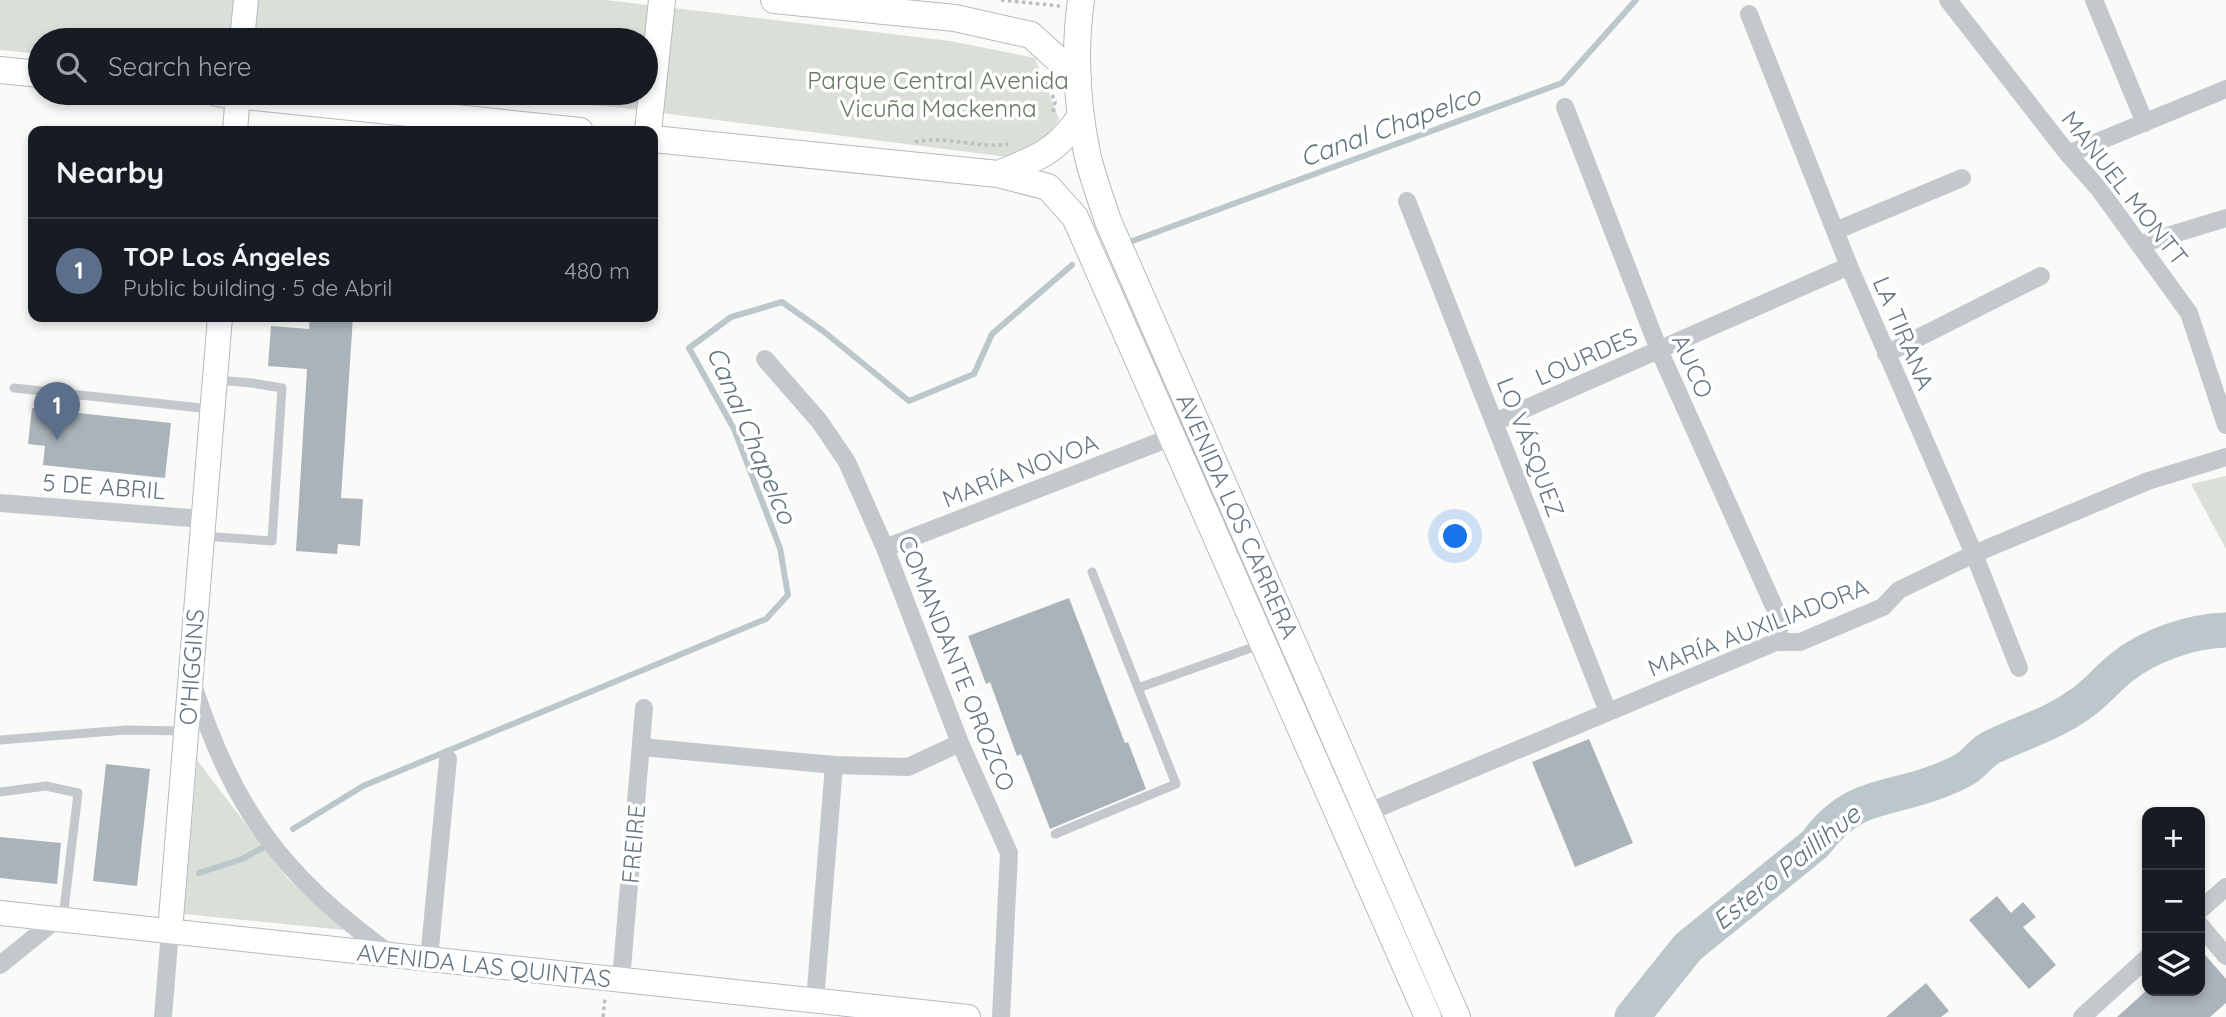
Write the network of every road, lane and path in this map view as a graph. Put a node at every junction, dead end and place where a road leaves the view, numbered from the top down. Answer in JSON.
{"nodes":[{"id":1,"x":246,"y":0,"type":"edge"},
{"id":2,"x":662,"y":0,"type":"edge"},
{"id":3,"x":774,"y":0,"type":"edge"},
{"id":4,"x":1081,"y":0,"type":"edge"},
{"id":5,"x":1948,"y":0,"type":"edge"},
{"id":6,"x":2094,"y":0,"type":"edge"},
{"id":7,"x":1749,"y":14,"type":"dead end"},
{"id":8,"x":243,"y":28,"type":"edge"},
{"id":9,"x":658,"y":37,"type":"edge"},
{"id":10,"x":0,"y":70,"type":"edge"},
{"id":11,"x":28,"y":73,"type":"edge"},
{"id":12,"x":1078,"y":79,"type":"junction"},
{"id":13,"x":2226,"y":89,"type":"edge"},
{"id":14,"x":232,"y":105,"type":"edge"},
{"id":15,"x":341,"y":105,"type":"edge"},
{"id":16,"x":651,"y":105,"type":"edge"},
{"id":17,"x":1565,"y":107,"type":"dead end"},
{"id":18,"x":1081,"y":116,"type":"junction"},
{"id":19,"x":2145,"y":123,"type":"junction"},
{"id":20,"x":234,"y":126,"type":"edge"},
{"id":21,"x":534,"y":126,"type":"edge"},
{"id":22,"x":649,"y":126,"type":"edge"},
{"id":23,"x":658,"y":140,"type":"edge"},
{"id":24,"x":2068,"y":154,"type":"junction"},
{"id":25,"x":998,"y":174,"type":"junction"},
{"id":26,"x":1962,"y":178,"type":"dead end"},
{"id":27,"x":1407,"y":201,"type":"dead end"},
{"id":28,"x":2226,"y":218,"type":"edge"},
{"id":29,"x":1835,"y":232,"type":"junction"},
{"id":30,"x":2141,"y":244,"type":"junction"},
{"id":31,"x":1849,"y":266,"type":"junction"},
{"id":32,"x":2041,"y":276,"type":"dead end"},
{"id":33,"x":220,"y":322,"type":"edge"},
{"id":34,"x":1659,"y":350,"type":"junction"},
{"id":35,"x":1886,"y":354,"type":"junction"},
{"id":36,"x":765,"y":359,"type":"dead end"},
{"id":37,"x":2218,"y":374,"type":"edge"},
{"id":38,"x":215,"y":380,"type":"junction"},
{"id":39,"x":14,"y":388,"type":"dead end"},
{"id":40,"x":212,"y":409,"type":"junction"},
{"id":41,"x":1495,"y":422,"type":"junction"},
{"id":42,"x":2226,"y":425,"type":"edge"},
{"id":43,"x":1172,"y":437,"type":"junction"},
{"id":44,"x":2226,"y":457,"type":"edge"},
{"id":45,"x":0,"y":503,"type":"edge"},
{"id":46,"x":202,"y":527,"type":"junction"},
{"id":47,"x":885,"y":548,"type":"junction"},
{"id":48,"x":1974,"y":554,"type":"junction"},
{"id":49,"x":1092,"y":572,"type":"dead end"},
{"id":50,"x":1776,"y":642,"type":"junction"},
{"id":51,"x":1263,"y":644,"type":"junction"},
{"id":52,"x":2019,"y":668,"type":"dead end"},
{"id":53,"x":191,"y":677,"type":"junction"},
{"id":54,"x":1138,"y":688,"type":"junction"},
{"id":55,"x":644,"y":708,"type":"dead end"},
{"id":56,"x":1608,"y":712,"type":"junction"},
{"id":57,"x":186,"y":731,"type":"junction"},
{"id":58,"x":0,"y":740,"type":"edge"},
{"id":59,"x":960,"y":743,"type":"junction"},
{"id":60,"x":642,"y":747,"type":"junction"},
{"id":61,"x":449,"y":759,"type":"dead end"},
{"id":62,"x":834,"y":765,"type":"junction"},
{"id":63,"x":0,"y":792,"type":"edge"},
{"id":64,"x":1368,"y":812,"type":"junction"},
{"id":65,"x":1342,"y":823,"type":"junction"},
{"id":66,"x":1055,"y":834,"type":"dead end"},
{"id":67,"x":2226,"y":887,"type":"edge"},
{"id":68,"x":2205,"y":906,"type":"edge"},
{"id":69,"x":0,"y":913,"type":"edge"},
{"id":70,"x":60,"y":920,"type":"junction"},
{"id":71,"x":170,"y":931,"type":"junction"},
{"id":72,"x":2205,"y":931,"type":"edge"},
{"id":73,"x":392,"y":955,"type":"junction"},
{"id":74,"x":2226,"y":956,"type":"edge"},
{"id":75,"x":429,"y":959,"type":"junction"},
{"id":76,"x":2142,"y":963,"type":"edge"},
{"id":77,"x":0,"y":965,"type":"edge"},
{"id":78,"x":621,"y":980,"type":"junction"},
{"id":79,"x":816,"y":1000,"type":"junction"},
{"id":80,"x":163,"y":1017,"type":"edge"},
{"id":81,"x":968,"y":1017,"type":"edge"},
{"id":82,"x":1001,"y":1017,"type":"edge"},
{"id":83,"x":1428,"y":1017,"type":"edge"},
{"id":84,"x":1457,"y":1017,"type":"edge"},
{"id":85,"x":2082,"y":1017,"type":"edge"}],
"edges":[{"from":1,"to":8,"type":"street"},
{"from":2,"to":9,"type":"main road"},
{"from":3,"to":12,"type":"main road"},
{"from":4,"to":12,"type":"main road","name":"AVENIDA LOS CARRERA"},
{"from":5,"to":24,"type":"street","name":"MANUEL MONTT"},
{"from":6,"to":19,"type":"street"},
{"from":7,"to":29,"type":"street","name":"LA TIRANA"},
{"from":10,"to":11,"type":"main road"},
{"from":12,"to":18,"type":"main road","name":"AVENIDA LOS CARRERA"},
{"from":13,"to":19,"type":"street"},
{"from":14,"to":20,"type":"street"},
{"from":15,"to":21,"type":"main road"},
{"from":16,"to":22,"type":"main road"},
{"from":17,"to":34,"type":"street","name":"AUCO"},
{"from":18,"to":25,"type":"main road"},
{"from":18,"to":64,"type":"main road","name":"AVENIDA LOS CARRERA"},
{"from":19,"to":24,"type":"street"},
{"from":23,"to":25,"type":"main road","name":"AVENIDA LOS CARRERA"},
{"from":24,"to":30,"type":"street","name":"MANUEL MONTT"},
{"from":25,"to":43,"type":"main road","name":"AVENIDA LOS CARRERA"},
{"from":26,"to":29,"type":"street"},
{"from":27,"to":41,"type":"street","name":"LO VÁSQUEZ"},
{"from":28,"to":30,"type":"street"},
{"from":29,"to":31,"type":"street","name":"LA TIRANA"},
{"from":30,"to":37,"type":"street","name":"MANUEL MONTT"},
{"from":31,"to":34,"type":"street","name":"LOURDES"},
{"from":31,"to":35,"type":"street","name":"LA TIRANA"},
{"from":32,"to":35,"type":"street"},
{"from":33,"to":38,"type":"street","name":"O'HIGGINS"},
{"from":34,"to":41,"type":"street","name":"LOURDES"},
{"from":34,"to":50,"type":"street","name":"AUCO"},
{"from":35,"to":48,"type":"street","name":"LA TIRANA"},
{"from":36,"to":47,"type":"street","name":"COMANDANTE OROZCO"},
{"from":37,"to":42,"type":"street","name":"MANUEL MONTT"},
{"from":38,"to":40,"type":"street","name":"O'HIGGINS"},
{"from":38,"to":46,"type":"lane"},
{"from":39,"to":40,"type":"lane"},
{"from":40,"to":46,"type":"street","name":"O'HIGGINS"},
{"from":41,"to":56,"type":"street","name":"LO VÁSQUEZ"},
{"from":43,"to":47,"type":"street","name":"MARÍA NOVOA"},
{"from":43,"to":51,"type":"main road","name":"AVENIDA LOS CARRERA"},
{"from":44,"to":48,"type":"street","name":"MARÍA AUXILIADORA"},
{"from":45,"to":46,"type":"street","name":"5 DE ABRIL"},
{"from":46,"to":53,"type":"street","name":"O'HIGGINS"},
{"from":47,"to":59,"type":"street","name":"COMANDANTE OROZCO"},
{"from":48,"to":50,"type":"street","name":"MARÍA AUXILIADORA"},
{"from":48,"to":52,"type":"street","name":"LA TIRANA"},
{"from":49,"to":54,"type":"lane"},
{"from":50,"to":56,"type":"street","name":"MARÍA AUXILIADORA"},
{"from":51,"to":54,"type":"lane"},
{"from":51,"to":65,"type":"main road","name":"AVENIDA LOS CARRERA"},
{"from":53,"to":57,"type":"street","name":"O'HIGGINS"},
{"from":53,"to":73,"type":"street"},
{"from":54,"to":66,"type":"lane"},
{"from":55,"to":60,"type":"street","name":"FREIRE"},
{"from":56,"to":64,"type":"street","name":"MARÍA AUXILIADORA"},
{"from":57,"to":58,"type":"lane"},
{"from":57,"to":71,"type":"street","name":"O'HIGGINS"},
{"from":59,"to":62,"type":"street"},
{"from":59,"to":82,"type":"street","name":"COMANDANTE OROZCO"},
{"from":60,"to":62,"type":"street"},
{"from":60,"to":78,"type":"street","name":"FREIRE"},
{"from":61,"to":75,"type":"street"},
{"from":62,"to":79,"type":"street"},
{"from":63,"to":70,"type":"lane"},
{"from":64,"to":65,"type":"street","name":"MARÍA AUXILIADORA"},
{"from":64,"to":84,"type":"main road","name":"AVENIDA LOS CARRERA"},
{"from":65,"to":83,"type":"main road","name":"AVENIDA LOS CARRERA"},
{"from":67,"to":68,"type":"street"},
{"from":69,"to":70,"type":"street","name":"AVENIDA LAS QUINTAS"},
{"from":70,"to":71,"type":"street","name":"AVENIDA LAS QUINTAS"},
{"from":70,"to":77,"type":"street"},
{"from":71,"to":73,"type":"street","name":"AVENIDA LAS QUINTAS"},
{"from":71,"to":80,"type":"street","name":"O'HIGGINS"},
{"from":72,"to":74,"type":"street"},
{"from":73,"to":75,"type":"street","name":"AVENIDA LAS QUINTAS"},
{"from":75,"to":78,"type":"street","name":"AVENIDA LAS QUINTAS"},
{"from":76,"to":85,"type":"street"},
{"from":78,"to":79,"type":"street","name":"AVENIDA LAS QUINTAS"},
{"from":79,"to":81,"type":"street","name":"AVENIDA LAS QUINTAS"}]}
